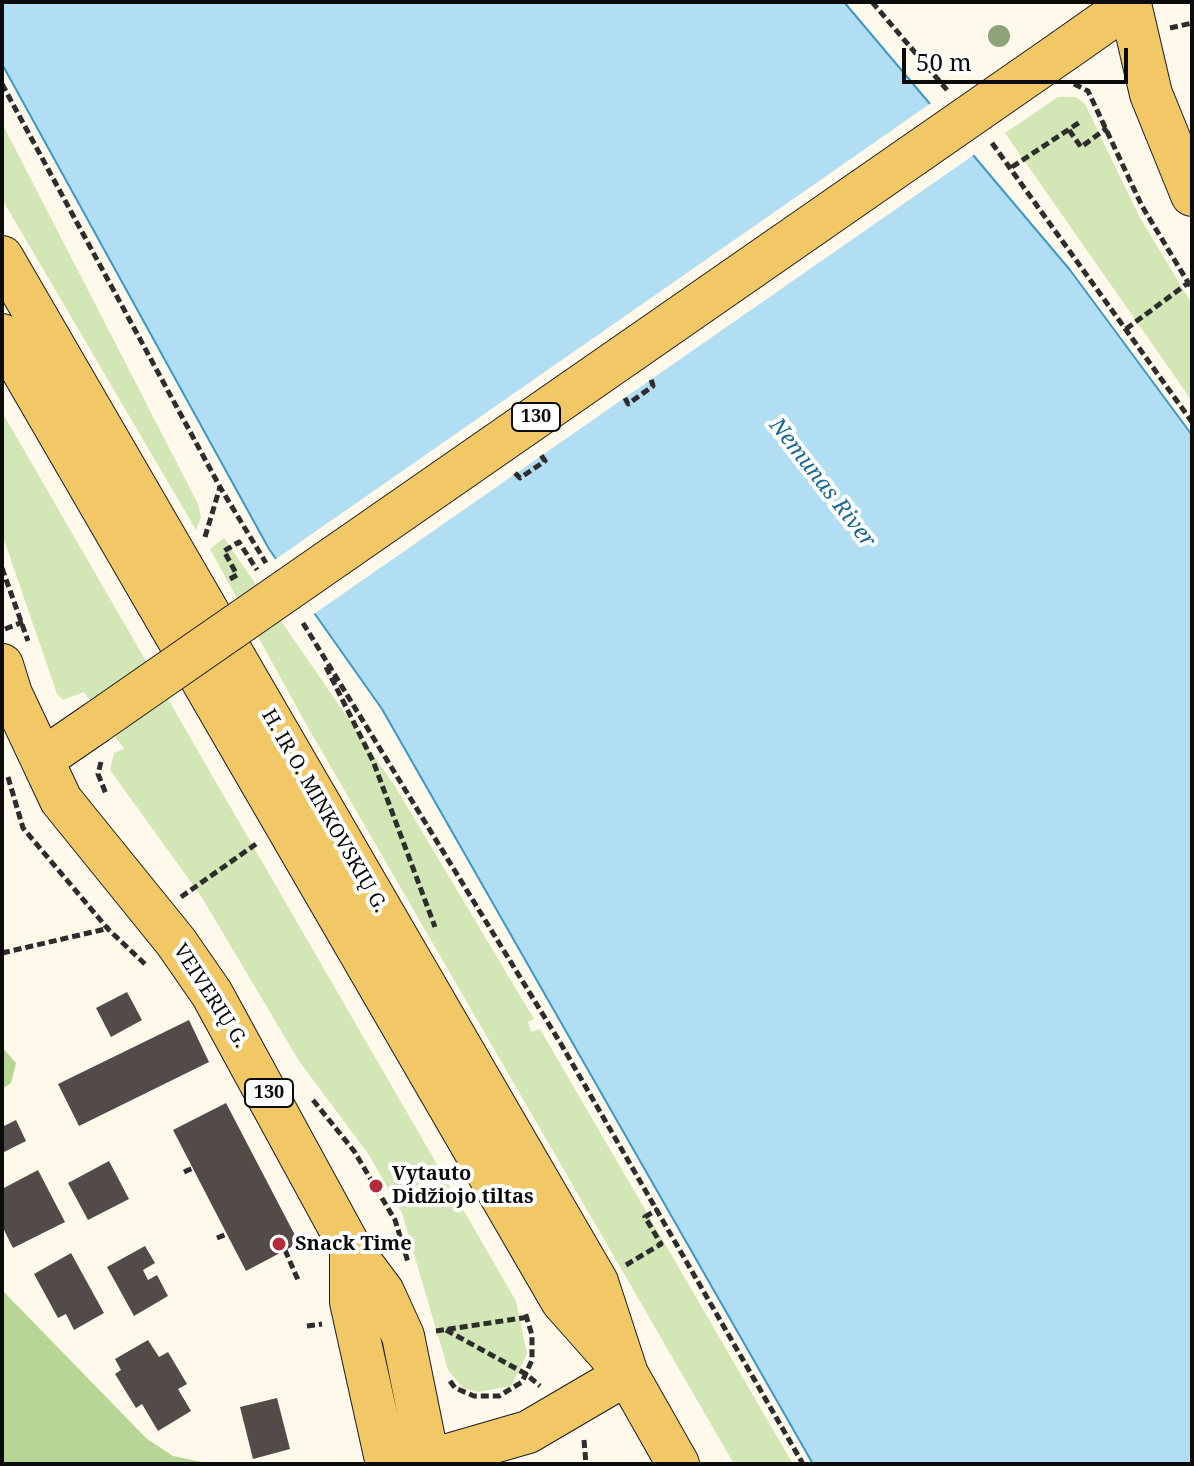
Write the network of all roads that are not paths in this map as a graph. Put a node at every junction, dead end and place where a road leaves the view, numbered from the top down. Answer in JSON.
{"nodes":[{"id":1,"x":1192,"y":195,"type":"edge"},
{"id":2,"x":2,"y":257,"type":"edge"},
{"id":3,"x":2,"y":335,"type":"edge"},
{"id":4,"x":2,"y":665,"type":"edge"},
{"id":5,"x":25,"y":765,"type":"junction"},
{"id":6,"x":351,"y":1249,"type":"junction"},
{"id":7,"x":627,"y":1374,"type":"junction"},
{"id":8,"x":516,"y":1448,"type":"edge"},
{"id":9,"x":428,"y":1463,"type":"edge"},
{"id":10,"x":387,"y":1464,"type":"edge"},
{"id":11,"x":678,"y":1464,"type":"edge"}],
"edges":[{"from":1,"to":5,"type":"main road","number":"130","bridge":true},
{"from":2,"to":7,"type":"main road","name":"H. IR O. MINKOVSKIŲ G."},
{"from":3,"to":7,"type":"main road","name":"H. IR O. MINKOVSKIŲ G."},
{"from":4,"to":5,"type":"main road","name":"VEIVERIŲ G."},
{"from":5,"to":6,"type":"main road","name":"VEIVERIŲ G.","number":"130"},
{"from":6,"to":9,"type":"main road","name":"VEIVERIŲ G.","number":"130"},
{"from":6,"to":10,"type":"main road","name":"VEIVERIŲ G.","number":"130"},
{"from":7,"to":8,"type":"main road"},
{"from":7,"to":11,"type":"main road","name":"H. IR O. MINKOVSKIŲ G."},
{"from":8,"to":9,"type":"main road"}]}
